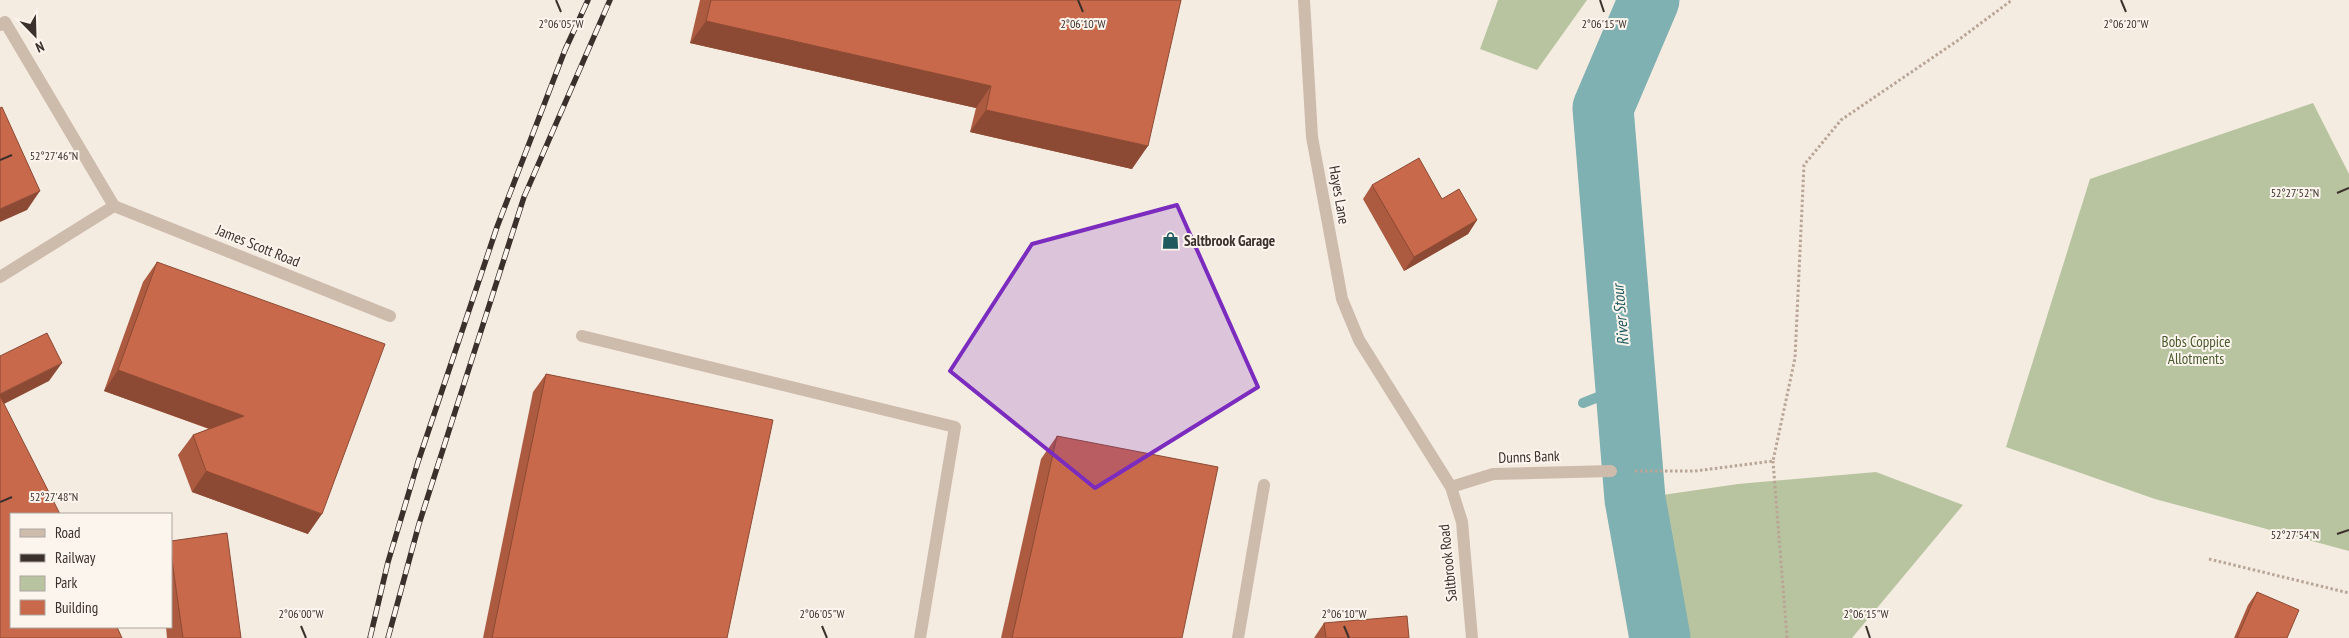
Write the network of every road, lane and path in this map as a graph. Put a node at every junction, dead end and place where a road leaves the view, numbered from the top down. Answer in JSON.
{"nodes":[{"id":1,"x":1304,"y":0,"type":"edge"},
{"id":2,"x":2012,"y":0,"type":"edge"},
{"id":3,"x":2,"y":20,"type":"edge"},
{"id":4,"x":114,"y":206,"type":"junction"},
{"id":5,"x":0,"y":277,"type":"edge"},
{"id":6,"x":390,"y":316,"type":"dead end"},
{"id":7,"x":582,"y":336,"type":"dead end"},
{"id":8,"x":1385,"y":385,"type":"joint"},
{"id":9,"x":1773,"y":461,"type":"junction"},
{"id":10,"x":1611,"y":471,"type":"joint"},
{"id":11,"x":1264,"y":485,"type":"dead end"},
{"id":12,"x":1451,"y":487,"type":"junction"},
{"id":13,"x":2209,"y":559,"type":"dead end"},
{"id":14,"x":2349,"y":593,"type":"edge"},
{"id":15,"x":920,"y":638,"type":"edge"},
{"id":16,"x":1238,"y":638,"type":"edge"},
{"id":17,"x":1472,"y":638,"type":"edge"},
{"id":18,"x":1788,"y":638,"type":"edge"}],
"edges":[{"from":1,"to":8,"type":"street","name":"Hayes Lane"},
{"from":2,"to":9,"type":"path"},
{"from":3,"to":4,"type":"street"},
{"from":4,"to":5,"type":"street"},
{"from":4,"to":6,"type":"street","name":"James Scott Road"},
{"from":7,"to":15,"type":"street"},
{"from":8,"to":12,"type":"street","name":"Saltbrook Road"},
{"from":9,"to":10,"type":"path"},
{"from":9,"to":18,"type":"path"},
{"from":10,"to":12,"type":"street","name":"Dunns Bank"},
{"from":11,"to":16,"type":"street"},
{"from":12,"to":17,"type":"street","name":"Saltbrook Road"},
{"from":13,"to":14,"type":"path"}]}
